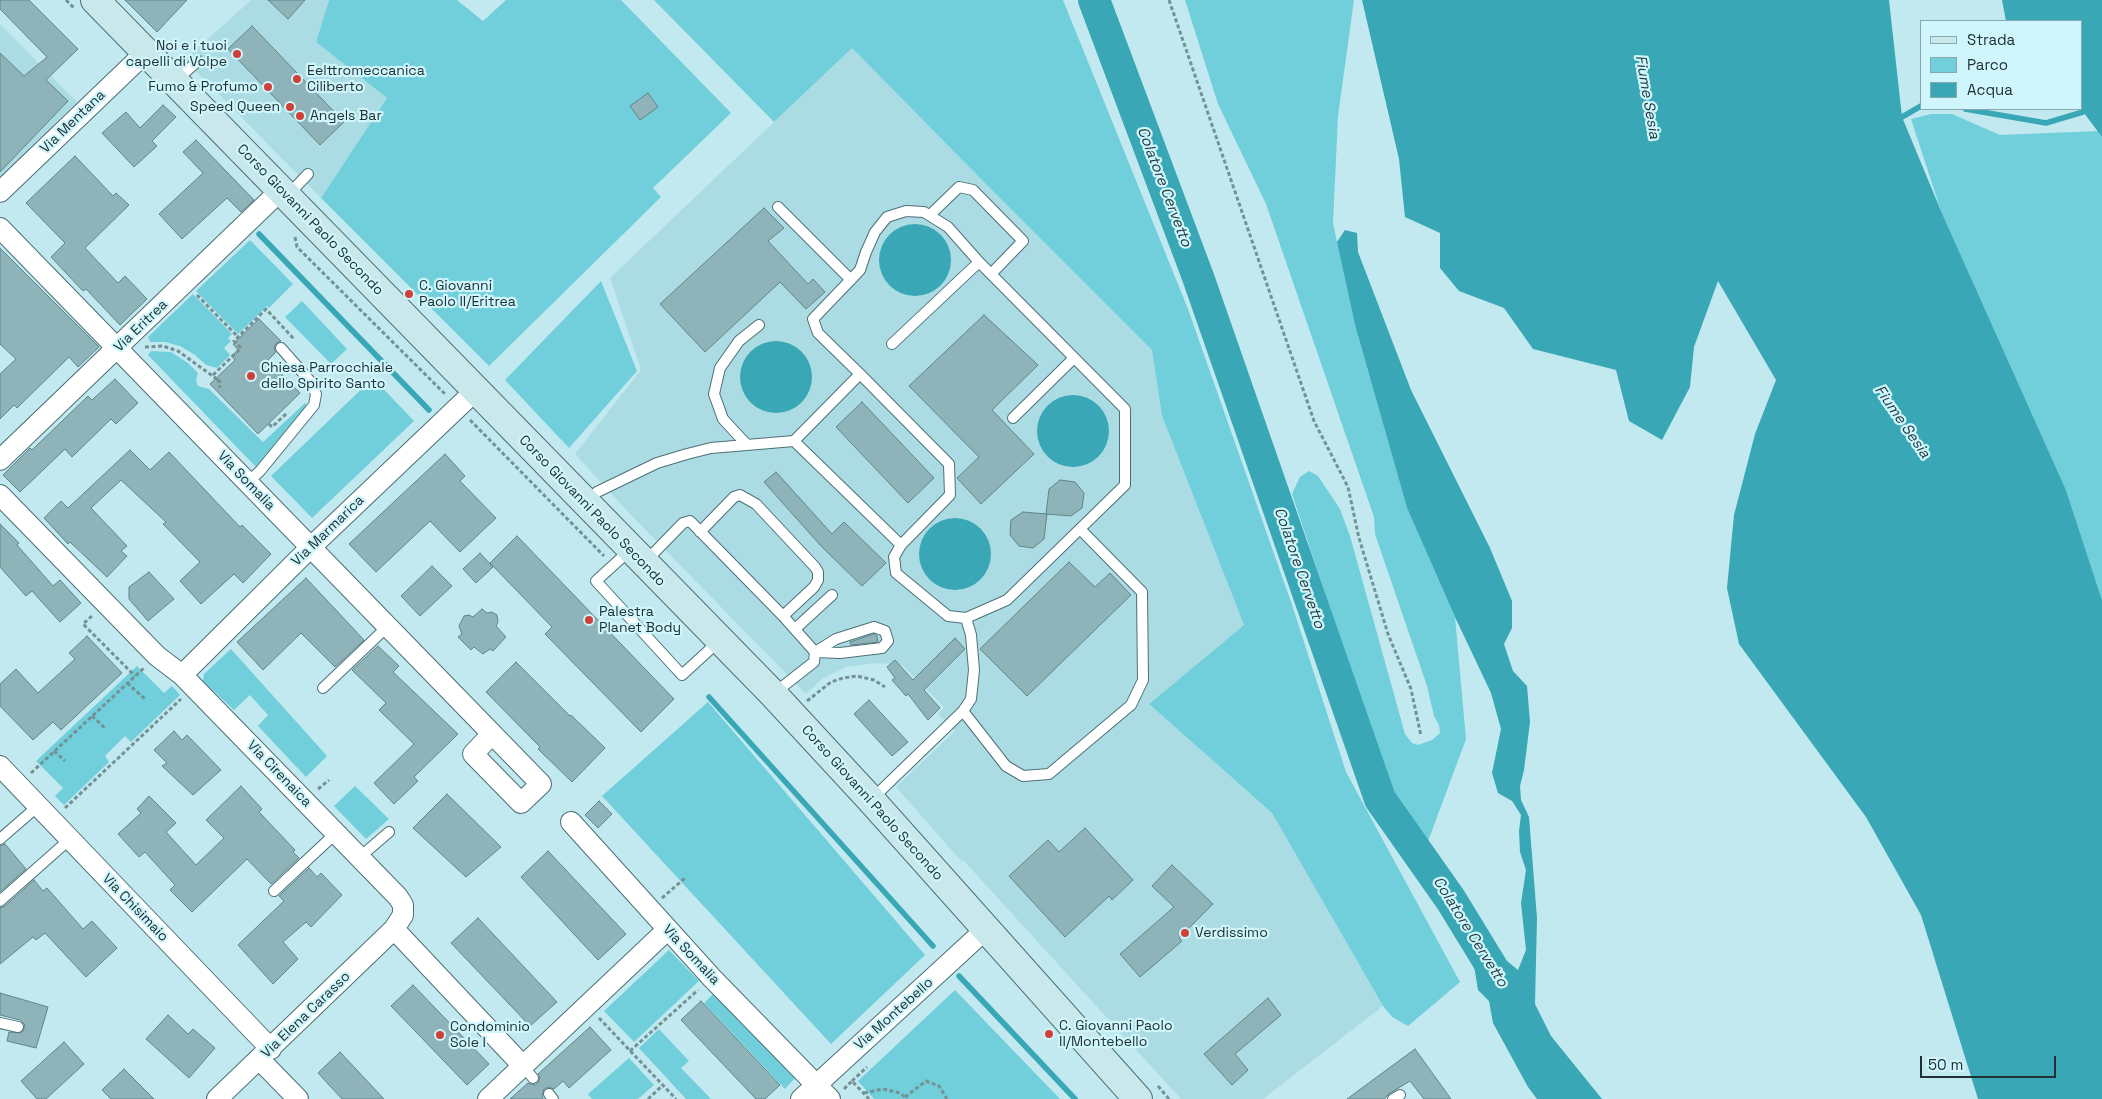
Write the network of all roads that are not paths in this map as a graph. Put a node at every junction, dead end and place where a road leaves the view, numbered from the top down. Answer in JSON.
{"nodes":[{"id":1,"x":86,"y":6,"type":"edge"},
{"id":2,"x":146,"y":52,"type":"junction"},
{"id":3,"x":198,"y":61,"type":"dead end"},
{"id":4,"x":174,"y":82,"type":"junction"},
{"id":5,"x":308,"y":174,"type":"dead end"},
{"id":6,"x":0,"y":192,"type":"edge"},
{"id":7,"x":284,"y":193,"type":"junction"},
{"id":8,"x":778,"y":206,"type":"dead end"},
{"id":9,"x":930,"y":215,"type":"junction"},
{"id":10,"x":0,"y":228,"type":"edge"},
{"id":11,"x":979,"y":262,"type":"junction"},
{"id":12,"x":990,"y":274,"type":"junction"},
{"id":13,"x":851,"y":280,"type":"junction"},
{"id":14,"x":759,"y":325,"type":"dead end"},
{"id":15,"x":892,"y":344,"type":"dead end"},
{"id":16,"x":118,"y":348,"type":"junction"},
{"id":17,"x":281,"y":348,"type":"dead end"},
{"id":18,"x":1074,"y":358,"type":"junction"},
{"id":19,"x":860,"y":374,"type":"junction"},
{"id":20,"x":466,"y":399,"type":"junction"},
{"id":21,"x":1013,"y":418,"type":"dead end"},
{"id":22,"x":794,"y":441,"type":"junction"},
{"id":23,"x":747,"y":444,"type":"junction"},
{"id":24,"x":0,"y":460,"type":"edge"},
{"id":25,"x":248,"y":483,"type":"junction"},
{"id":26,"x":0,"y":496,"type":"edge"},
{"id":27,"x":586,"y":504,"type":"junction"},
{"id":28,"x":1080,"y":529,"type":"junction"},
{"id":29,"x":700,"y":532,"type":"junction"},
{"id":30,"x":901,"y":546,"type":"junction"},
{"id":31,"x":310,"y":548,"type":"junction"},
{"id":32,"x":629,"y":559,"type":"junction"},
{"id":33,"x":832,"y":595,"type":"dead end"},
{"id":34,"x":783,"y":616,"type":"junction"},
{"id":35,"x":966,"y":618,"type":"junction"},
{"id":36,"x":387,"y":627,"type":"junction"},
{"id":37,"x":795,"y":629,"type":"junction"},
{"id":38,"x":719,"y":641,"type":"junction"},
{"id":39,"x":815,"y":652,"type":"junction"},
{"id":40,"x":188,"y":681,"type":"junction"},
{"id":41,"x":323,"y":688,"type":"dead end"},
{"id":42,"x":773,"y":694,"type":"junction"},
{"id":43,"x":963,"y":711,"type":"junction"},
{"id":44,"x":492,"y":734,"type":"junction"},
{"id":45,"x":0,"y":766,"type":"edge"},
{"id":46,"x":871,"y":800,"type":"junction"},
{"id":47,"x":38,"y":806,"type":"junction"},
{"id":48,"x":571,"y":822,"type":"dead end"},
{"id":49,"x":389,"y":832,"type":"dead end"},
{"id":50,"x":336,"y":833,"type":"junction"},
{"id":51,"x":0,"y":839,"type":"edge"},
{"id":52,"x":70,"y":839,"type":"junction"},
{"id":53,"x":360,"y":857,"type":"junction"},
{"id":54,"x":274,"y":891,"type":"dead end"},
{"id":55,"x":0,"y":901,"type":"edge"},
{"id":56,"x":394,"y":929,"type":"junction"},
{"id":57,"x":986,"y":929,"type":"junction"},
{"id":58,"x":667,"y":930,"type":"junction"},
{"id":59,"x":0,"y":1023,"type":"edge"},
{"id":60,"x":18,"y":1027,"type":"dead end"},
{"id":61,"x":266,"y":1054,"type":"junction"},
{"id":62,"x":528,"y":1072,"type":"junction"},
{"id":63,"x":817,"y":1084,"type":"junction"},
{"id":64,"x":834,"y":1096,"type":"edge"},
{"id":65,"x":218,"y":1099,"type":"edge"},
{"id":66,"x":298,"y":1099,"type":"edge"},
{"id":67,"x":488,"y":1099,"type":"edge"},
{"id":68,"x":801,"y":1099,"type":"edge"},
{"id":69,"x":1138,"y":1099,"type":"edge"}],
"edges":[{"from":1,"to":2,"type":"main road","name":"Corso Giovanni Paolo Secondo"},
{"from":2,"to":4,"type":"main road","name":"Corso Giovanni Paolo Secondo"},
{"from":2,"to":6,"type":"street","name":"Via Mentana"},
{"from":3,"to":4,"type":"lane"},
{"from":4,"to":7,"type":"main road","name":"Corso Giovanni Paolo Secondo"},
{"from":5,"to":7,"type":"lane"},
{"from":7,"to":16,"type":"street","name":"Via Eritrea"},
{"from":7,"to":20,"type":"main road","name":"Corso Giovanni Paolo Secondo"},
{"from":8,"to":13,"type":"lane"},
{"from":9,"to":11,"type":"lane"},
{"from":9,"to":12,"type":"lane"},
{"from":9,"to":13,"type":"lane"},
{"from":10,"to":16,"type":"street","name":"Via Somalia"},
{"from":11,"to":12,"type":"lane"},
{"from":11,"to":15,"type":"lane"},
{"from":12,"to":18,"type":"lane"},
{"from":13,"to":19,"type":"lane"},
{"from":14,"to":23,"type":"lane"},
{"from":16,"to":24,"type":"street","name":"Via Eritrea"},
{"from":16,"to":25,"type":"street","name":"Via Somalia"},
{"from":17,"to":25,"type":"lane"},
{"from":18,"to":21,"type":"lane"},
{"from":18,"to":28,"type":"lane"},
{"from":19,"to":22,"type":"lane"},
{"from":19,"to":30,"type":"lane"},
{"from":20,"to":27,"type":"main road","name":"Corso Giovanni Paolo Secondo"},
{"from":20,"to":31,"type":"street","name":"Via Marmarica"},
{"from":22,"to":23,"type":"lane"},
{"from":22,"to":30,"type":"lane"},
{"from":23,"to":27,"type":"lane"},
{"from":25,"to":31,"type":"street","name":"Via Somalia"},
{"from":26,"to":40,"type":"street","name":"Via Cirenaica"},
{"from":27,"to":32,"type":"main road","name":"Corso Giovanni Paolo Secondo"},
{"from":28,"to":35,"type":"lane"},
{"from":28,"to":43,"type":"lane"},
{"from":29,"to":32,"type":"lane"},
{"from":29,"to":34,"type":"lane"},
{"from":29,"to":34,"type":"lane"},
{"from":30,"to":35,"type":"lane"},
{"from":31,"to":36,"type":"street","name":"Via Somalia"},
{"from":31,"to":40,"type":"street","name":"Via Marmarica"},
{"from":32,"to":38,"type":"main road","name":"Corso Giovanni Paolo Secondo"},
{"from":32,"to":38,"type":"lane"},
{"from":33,"to":37,"type":"lane"},
{"from":34,"to":37,"type":"lane"},
{"from":35,"to":43,"type":"lane"},
{"from":36,"to":41,"type":"lane"},
{"from":36,"to":44,"type":"street","name":"Via Somalia"},
{"from":37,"to":39,"type":"lane"},
{"from":38,"to":42,"type":"main road","name":"Corso Giovanni Paolo Secondo"},
{"from":39,"to":39,"type":"lane"},
{"from":39,"to":42,"type":"lane"},
{"from":40,"to":50,"type":"street","name":"Via Cirenaica"},
{"from":42,"to":46,"type":"main road","name":"Corso Giovanni Paolo Secondo"},
{"from":43,"to":46,"type":"lane"},
{"from":44,"to":44,"type":"street","name":"Via Somalia"},
{"from":45,"to":47,"type":"street","name":"Via Chisimaio"},
{"from":46,"to":57,"type":"main road","name":"Corso Giovanni Paolo Secondo"},
{"from":47,"to":51,"type":"lane"},
{"from":47,"to":52,"type":"street","name":"Via Chisimaio"},
{"from":48,"to":58,"type":"street","name":"Via Somalia"},
{"from":49,"to":53,"type":"lane"},
{"from":50,"to":53,"type":"street","name":"Via Cirenaica"},
{"from":50,"to":54,"type":"lane"},
{"from":52,"to":55,"type":"lane"},
{"from":52,"to":61,"type":"street","name":"Via Chisimaio"},
{"from":53,"to":56,"type":"street","name":"Via Cirenaica"},
{"from":56,"to":61,"type":"street","name":"Via Elena Carasso"},
{"from":56,"to":62,"type":"street"},
{"from":57,"to":63,"type":"street","name":"Via Montebello"},
{"from":57,"to":69,"type":"main road","name":"Corso Giovanni Paolo Secondo"},
{"from":58,"to":62,"type":"street"},
{"from":58,"to":63,"type":"street","name":"Via Somalia"},
{"from":59,"to":60,"type":"lane"},
{"from":61,"to":65,"type":"street","name":"Via Elena Carasso"},
{"from":61,"to":66,"type":"street","name":"Via Chisimaio"},
{"from":62,"to":67,"type":"street"},
{"from":63,"to":64,"type":"street","name":"Via Somalia"},
{"from":63,"to":68,"type":"street","name":"Via Montebello"}]}
